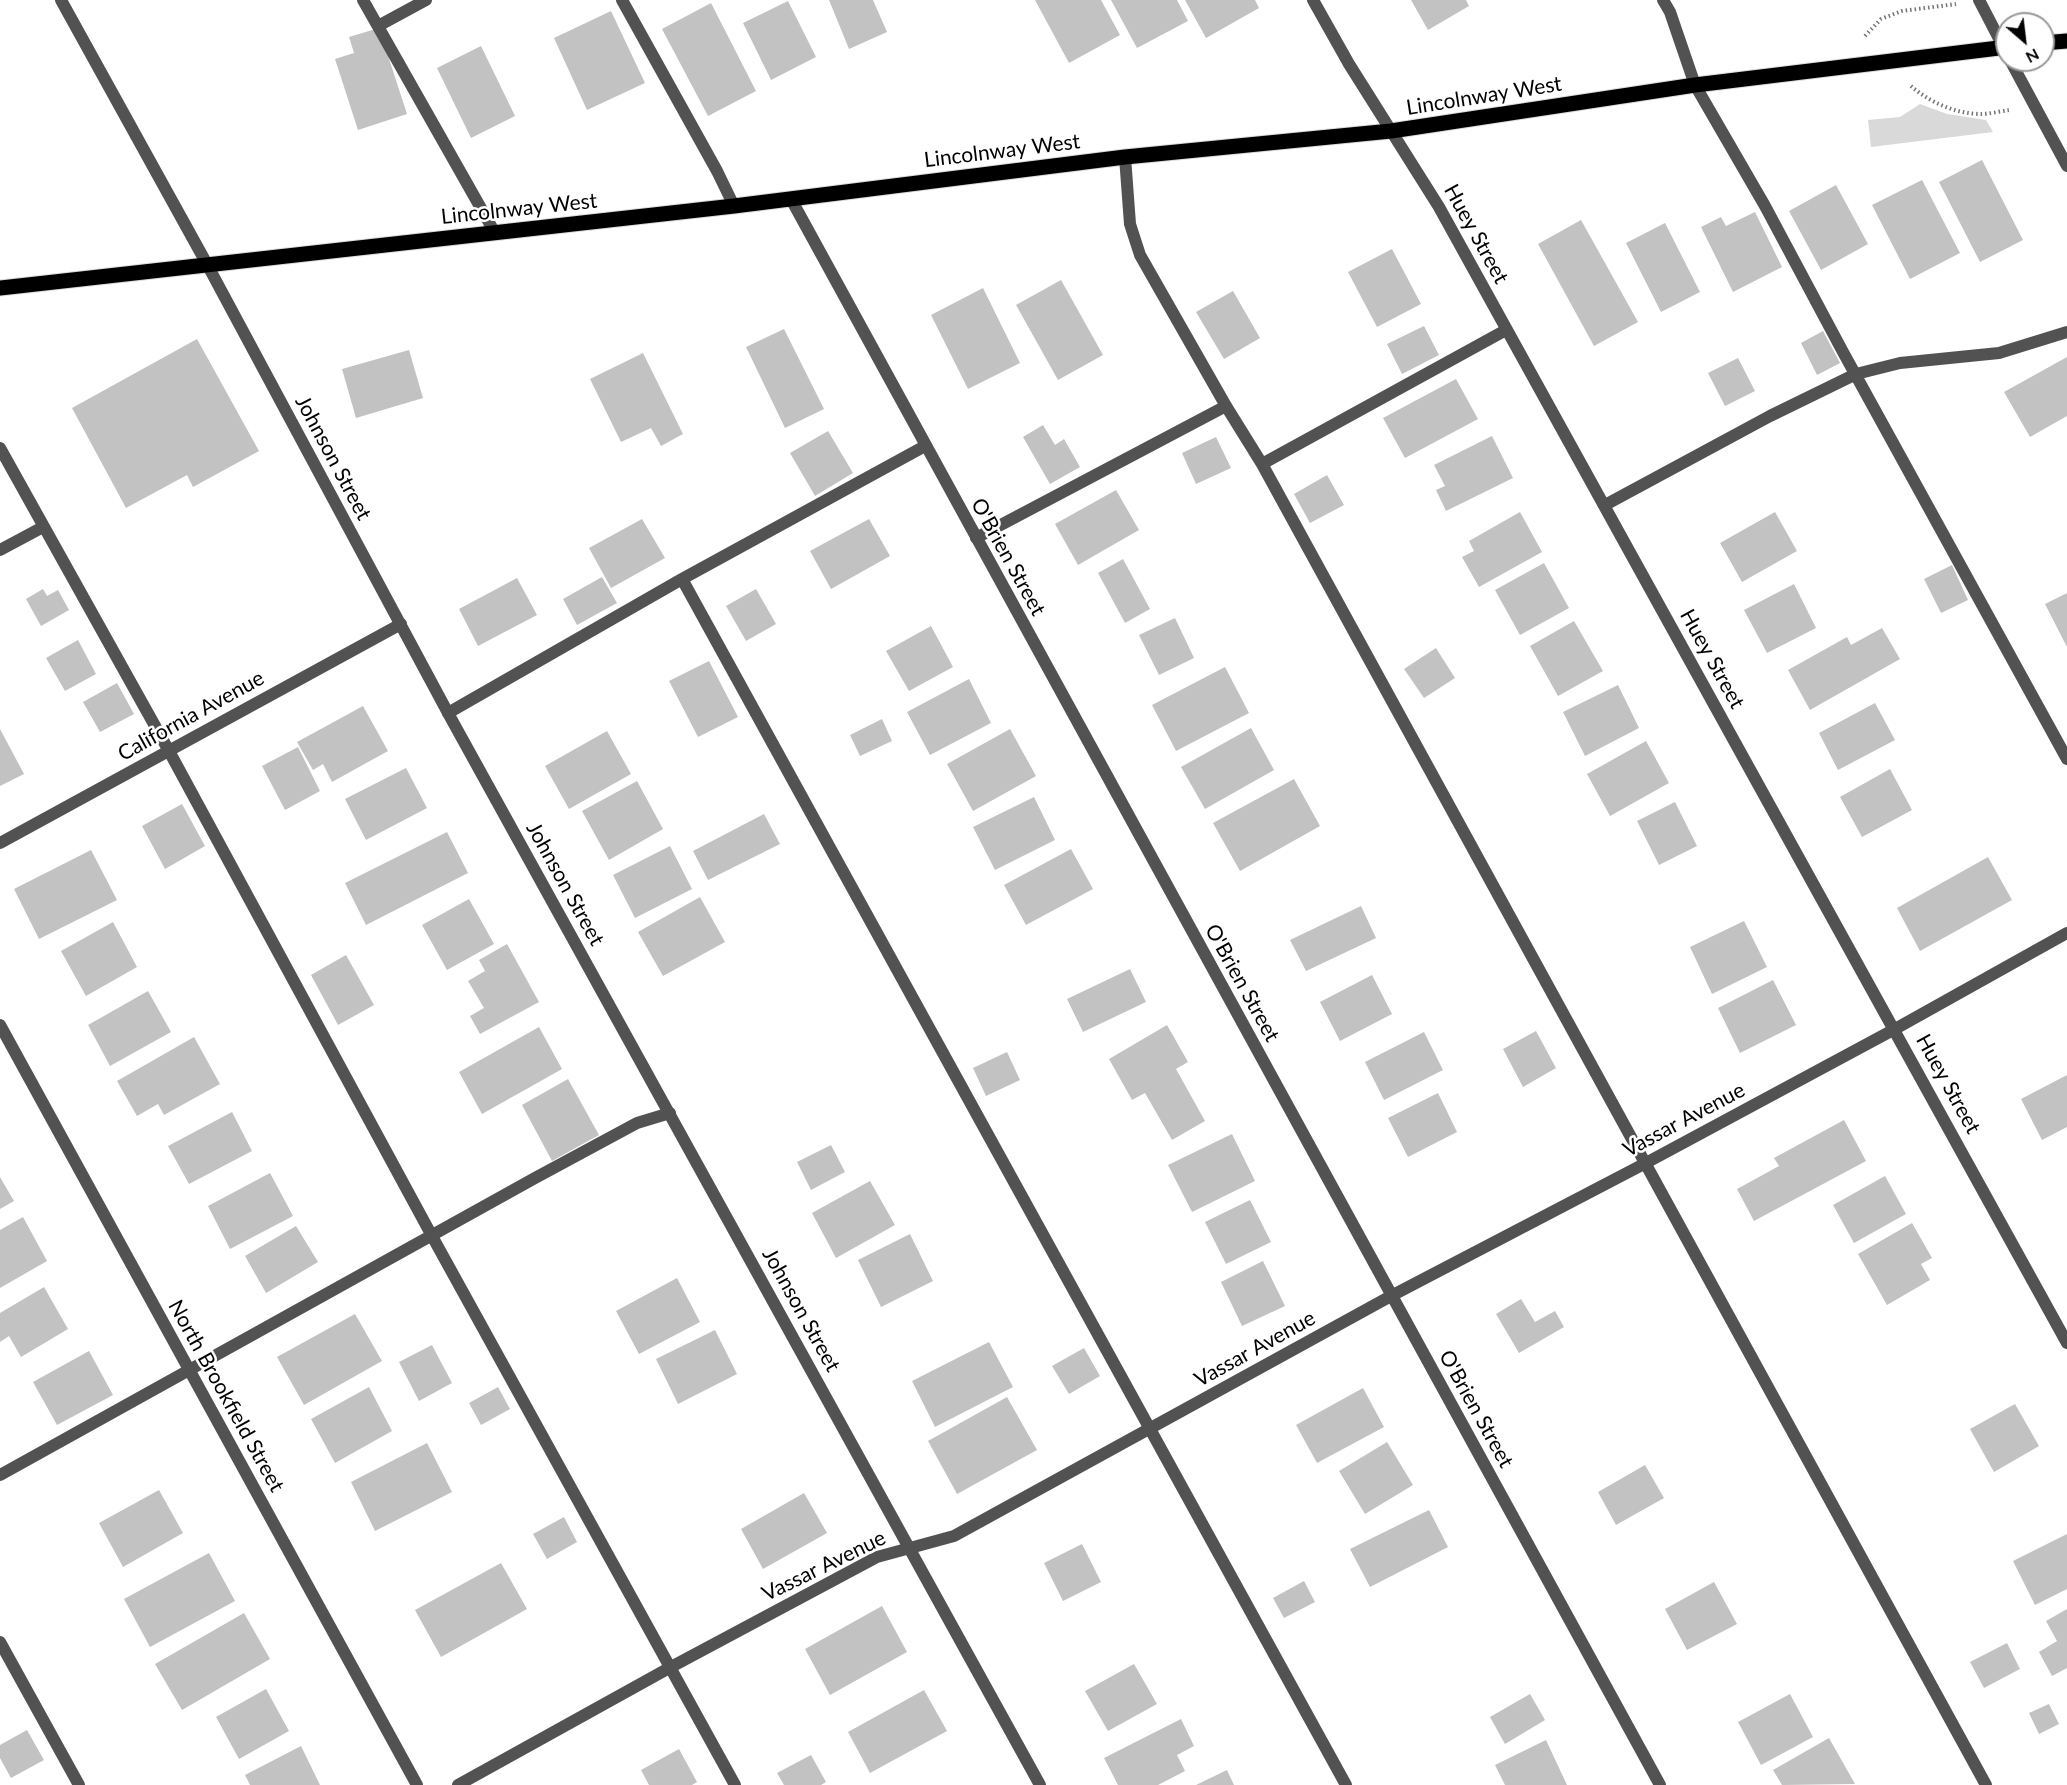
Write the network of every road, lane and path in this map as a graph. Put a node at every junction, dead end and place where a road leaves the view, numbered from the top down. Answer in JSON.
{"nodes":[{"id":1,"x":61,"y":0,"type":"edge"},
{"id":2,"x":363,"y":0,"type":"edge"},
{"id":3,"x":426,"y":0,"type":"edge"},
{"id":4,"x":622,"y":0,"type":"edge"},
{"id":5,"x":1313,"y":0,"type":"edge"},
{"id":6,"x":1664,"y":0,"type":"edge"},
{"id":7,"x":1979,"y":0,"type":"edge"},
{"id":8,"x":1931,"y":8,"type":"dead end"},
{"id":9,"x":378,"y":26,"type":"junction"},
{"id":10,"x":1995,"y":30,"type":"edge"},
{"id":11,"x":1860,"y":42,"type":"dead end"},
{"id":12,"x":1995,"y":53,"type":"edge"},
{"id":13,"x":2018,"y":72,"type":"edge"},
{"id":14,"x":1695,"y":85,"type":"junction"},
{"id":15,"x":1925,"y":98,"type":"dead end"},
{"id":16,"x":2009,"y":110,"type":"dead end"},
{"id":17,"x":1391,"y":131,"type":"junction"},
{"id":18,"x":1125,"y":157,"type":"junction"},
{"id":19,"x":2067,"y":166,"type":"edge"},
{"id":20,"x":791,"y":199,"type":"junction"},
{"id":21,"x":734,"y":206,"type":"junction"},
{"id":22,"x":495,"y":233,"type":"junction"},
{"id":23,"x":208,"y":266,"type":"junction"},
{"id":24,"x":0,"y":288,"type":"edge"},
{"id":25,"x":1506,"y":330,"type":"junction"},
{"id":26,"x":2067,"y":332,"type":"edge"},
{"id":27,"x":1856,"y":374,"type":"junction"},
{"id":28,"x":1226,"y":406,"type":"junction"},
{"id":29,"x":925,"y":446,"type":"junction"},
{"id":30,"x":0,"y":448,"type":"edge"},
{"id":31,"x":1262,"y":464,"type":"junction"},
{"id":32,"x":1605,"y":506,"type":"junction"},
{"id":33,"x":43,"y":526,"type":"junction"},
{"id":34,"x":976,"y":538,"type":"junction"},
{"id":35,"x":0,"y":550,"type":"edge"},
{"id":36,"x":682,"y":579,"type":"junction"},
{"id":37,"x":401,"y":624,"type":"junction"},
{"id":38,"x":448,"y":713,"type":"junction"},
{"id":39,"x":169,"y":751,"type":"junction"},
{"id":40,"x":2067,"y":759,"type":"edge"},
{"id":41,"x":0,"y":843,"type":"edge"},
{"id":42,"x":2067,"y":933,"type":"edge"},
{"id":43,"x":0,"y":1025,"type":"edge"},
{"id":44,"x":1895,"y":1029,"type":"junction"},
{"id":45,"x":670,"y":1113,"type":"junction"},
{"id":46,"x":1644,"y":1164,"type":"junction"},
{"id":47,"x":432,"y":1236,"type":"junction"},
{"id":48,"x":1391,"y":1296,"type":"junction"},
{"id":49,"x":2067,"y":1343,"type":"edge"},
{"id":50,"x":189,"y":1369,"type":"junction"},
{"id":51,"x":1150,"y":1429,"type":"junction"},
{"id":52,"x":0,"y":1474,"type":"edge"},
{"id":53,"x":909,"y":1547,"type":"junction"},
{"id":54,"x":0,"y":1642,"type":"edge"},
{"id":55,"x":670,"y":1668,"type":"junction"},
{"id":56,"x":79,"y":1785,"type":"edge"},
{"id":57,"x":417,"y":1785,"type":"edge"},
{"id":58,"x":458,"y":1785,"type":"edge"},
{"id":59,"x":735,"y":1785,"type":"edge"},
{"id":60,"x":1040,"y":1785,"type":"edge"},
{"id":61,"x":1346,"y":1785,"type":"edge"},
{"id":62,"x":1660,"y":1785,"type":"edge"},
{"id":63,"x":1986,"y":1785,"type":"edge"}],
"edges":[{"from":1,"to":23,"type":"street","name":"Johnson Street"},
{"from":2,"to":9,"type":"street"},
{"from":3,"to":9,"type":"street"},
{"from":4,"to":21,"type":"street"},
{"from":5,"to":17,"type":"street","name":"Huey Street"},
{"from":6,"to":14,"type":"street"},
{"from":7,"to":10,"type":"street"},
{"from":8,"to":11,"type":"path"},
{"from":9,"to":22,"type":"street"},
{"from":12,"to":14,"type":"main road","name":"Lincolnway West"},
{"from":13,"to":19,"type":"street"},
{"from":14,"to":17,"type":"main road","name":"Lincolnway West"},
{"from":14,"to":27,"type":"street"},
{"from":15,"to":16,"type":"path"},
{"from":17,"to":18,"type":"main road","name":"Lincolnway West"},
{"from":17,"to":25,"type":"street","name":"Huey Street"},
{"from":18,"to":20,"type":"main road","name":"Lincolnway West"},
{"from":18,"to":28,"type":"street"},
{"from":20,"to":21,"type":"main road","name":"Lincolnway West"},
{"from":20,"to":29,"type":"street","name":"O'Brien Street"},
{"from":21,"to":22,"type":"main road","name":"Lincolnway West"},
{"from":22,"to":23,"type":"main road","name":"Lincolnway West"},
{"from":23,"to":24,"type":"main road","name":"Lincolnway West"},
{"from":23,"to":37,"type":"street","name":"Johnson Street"},
{"from":25,"to":31,"type":"street"},
{"from":25,"to":32,"type":"street","name":"Huey Street"},
{"from":26,"to":27,"type":"street"},
{"from":27,"to":32,"type":"street"},
{"from":27,"to":40,"type":"street"},
{"from":28,"to":31,"type":"street"},
{"from":28,"to":34,"type":"street"},
{"from":29,"to":34,"type":"street","name":"O'Brien Street"},
{"from":29,"to":36,"type":"street"},
{"from":30,"to":33,"type":"street"},
{"from":31,"to":46,"type":"street"},
{"from":32,"to":44,"type":"street","name":"Huey Street"},
{"from":33,"to":35,"type":"street"},
{"from":33,"to":39,"type":"street"},
{"from":34,"to":48,"type":"street","name":"O'Brien Street"},
{"from":36,"to":38,"type":"street"},
{"from":36,"to":51,"type":"street"},
{"from":37,"to":38,"type":"street","name":"Johnson Street"},
{"from":37,"to":39,"type":"street","name":"California Avenue"},
{"from":38,"to":45,"type":"street","name":"Johnson Street"},
{"from":39,"to":41,"type":"street","name":"California Avenue"},
{"from":39,"to":47,"type":"street"},
{"from":42,"to":44,"type":"street","name":"Vassar Avenue"},
{"from":43,"to":50,"type":"street","name":"North Brookfield Street"},
{"from":44,"to":46,"type":"street","name":"Vassar Avenue"},
{"from":44,"to":49,"type":"street","name":"Huey Street"},
{"from":45,"to":47,"type":"street"},
{"from":45,"to":53,"type":"street","name":"Johnson Street"},
{"from":46,"to":48,"type":"street","name":"Vassar Avenue"},
{"from":46,"to":63,"type":"street"},
{"from":47,"to":50,"type":"street"},
{"from":47,"to":55,"type":"street"},
{"from":48,"to":51,"type":"street","name":"Vassar Avenue"},
{"from":48,"to":62,"type":"street","name":"O'Brien Street"},
{"from":50,"to":52,"type":"street"},
{"from":50,"to":57,"type":"street","name":"North Brookfield Street"},
{"from":51,"to":53,"type":"street","name":"Vassar Avenue"},
{"from":51,"to":61,"type":"street"},
{"from":53,"to":55,"type":"street","name":"Vassar Avenue"},
{"from":53,"to":60,"type":"street","name":"Johnson Street"},
{"from":54,"to":56,"type":"street"},
{"from":55,"to":58,"type":"street","name":"Vassar Avenue"},
{"from":55,"to":59,"type":"street"}]}
